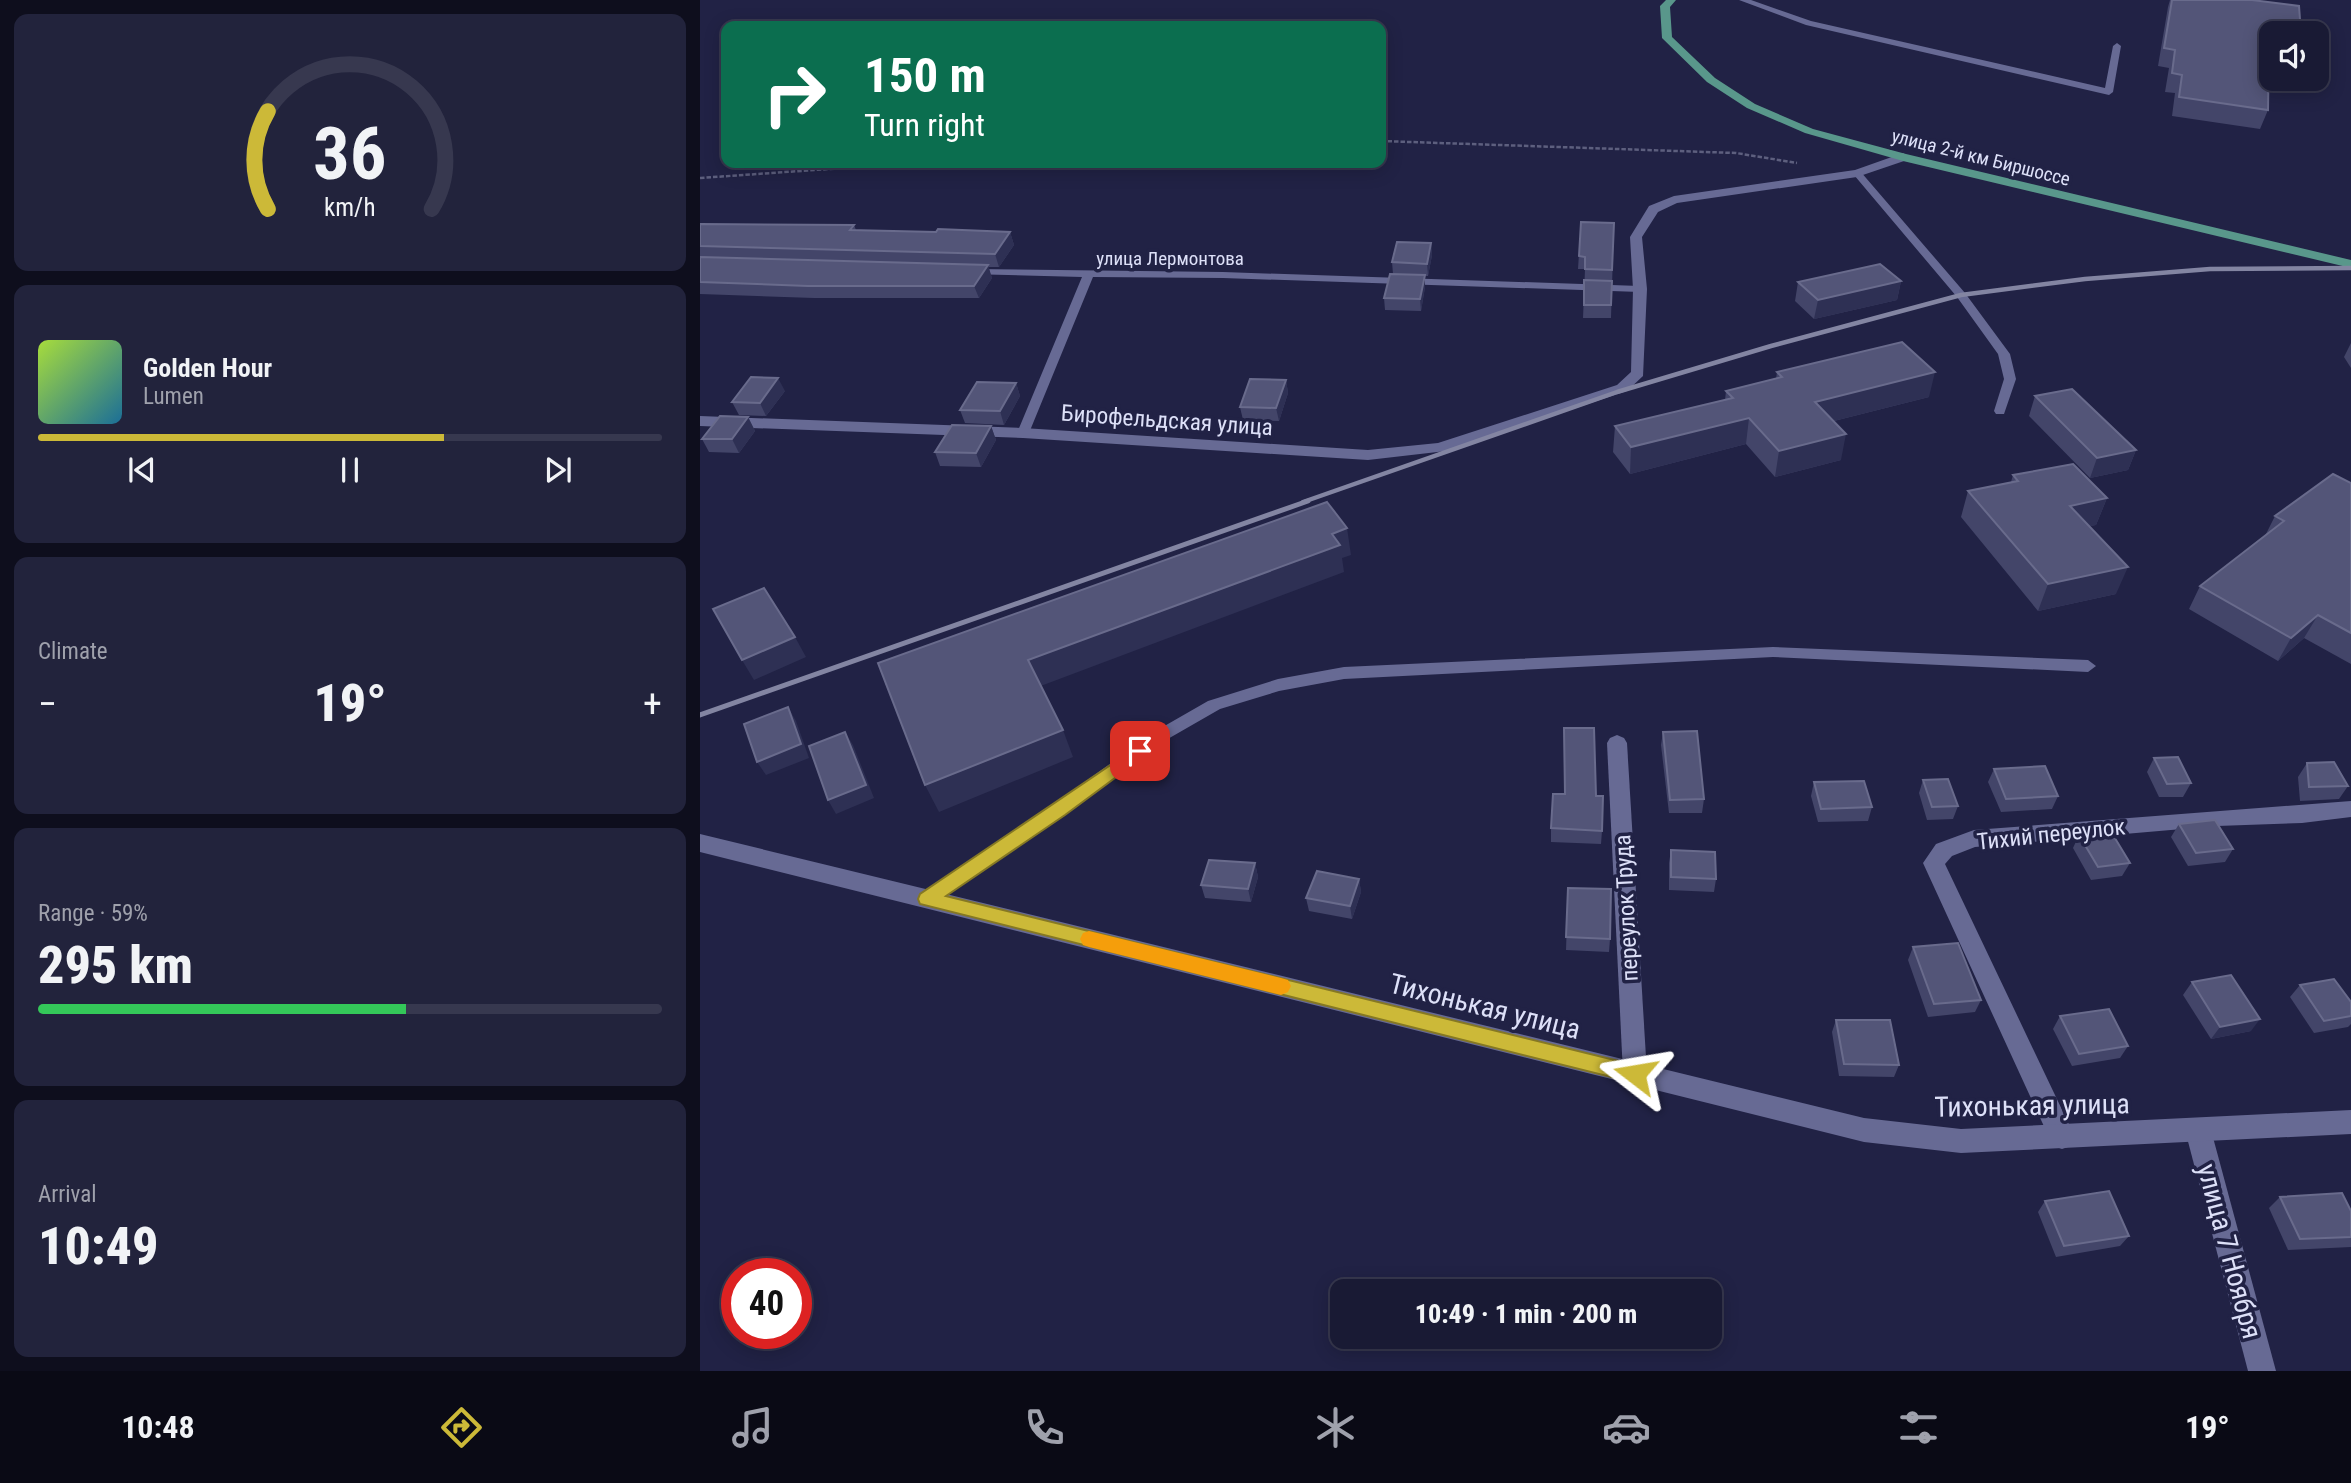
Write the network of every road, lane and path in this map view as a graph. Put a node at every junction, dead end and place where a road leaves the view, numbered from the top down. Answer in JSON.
{"nodes":[{"id":1,"x":1671,"y":0,"type":"edge"},
{"id":2,"x":1743,"y":0,"type":"edge"},
{"id":3,"x":2116,"y":46,"type":"dead end"},
{"id":4,"x":1386,"y":141,"type":"edge"},
{"id":5,"x":1902,"y":157,"type":"junction"},
{"id":6,"x":1803,"y":164,"type":"dead end"},
{"id":7,"x":843,"y":168,"type":"edge"},
{"id":8,"x":1857,"y":173,"type":"junction"},
{"id":9,"x":700,"y":178,"type":"edge"},
{"id":10,"x":2351,"y":264,"type":"edge"},
{"id":11,"x":964,"y":271,"type":"edge"},
{"id":12,"x":1088,"y":275,"type":"junction"},
{"id":13,"x":1640,"y":289,"type":"junction"},
{"id":14,"x":2000,"y":411,"type":"dead end"},
{"id":15,"x":700,"y":421,"type":"edge"},
{"id":16,"x":1023,"y":433,"type":"junction"},
{"id":17,"x":2088,"y":666,"type":"dead end"},
{"id":18,"x":1617,"y":743,"type":"dead end"},
{"id":19,"x":2351,"y":809,"type":"edge"},
{"id":20,"x":700,"y":843,"type":"edge"},
{"id":21,"x":927,"y":899,"type":"junction"},
{"id":22,"x":1635,"y":1074,"type":"junction"},
{"id":23,"x":2351,"y":1122,"type":"edge"},
{"id":24,"x":2198,"y":1130,"type":"junction"},
{"id":25,"x":2062,"y":1137,"type":"junction"},
{"id":26,"x":2262,"y":1371,"type":"edge"}],
"edges":[{"from":1,"to":5,"type":"main road","name":"улица 2-й км Биршоссе"},
{"from":2,"to":3,"type":"lane"},
{"from":4,"to":6,"type":"path"},
{"from":5,"to":8,"type":"street"},
{"from":5,"to":10,"type":"main road","name":"улица 2-й км Биршоссе"},
{"from":7,"to":9,"type":"path"},
{"from":8,"to":13,"type":"street"},
{"from":8,"to":14,"type":"lane"},
{"from":11,"to":12,"type":"lane","name":"улица Лермонтова"},
{"from":12,"to":13,"type":"lane","name":"улица Лермонтова"},
{"from":12,"to":16,"type":"lane"},
{"from":13,"to":16,"type":"street","name":"Бирофельдская улица"},
{"from":15,"to":16,"type":"street","name":"Бирофельдская улица"},
{"from":17,"to":21,"type":"lane"},
{"from":18,"to":22,"type":"street","name":"переулок Труда"},
{"from":19,"to":25,"type":"street","name":"Тихий переулок"},
{"from":20,"to":21,"type":"street","name":"Тихонькая улица"},
{"from":21,"to":22,"type":"street","name":"Тихонькая улица"},
{"from":22,"to":25,"type":"street","name":"Тихонькая улица"},
{"from":23,"to":24,"type":"street","name":"Тихонькая улица"},
{"from":24,"to":25,"type":"street","name":"Тихонькая улица"},
{"from":24,"to":26,"type":"street","name":"улица 7 Ноября"}]}
